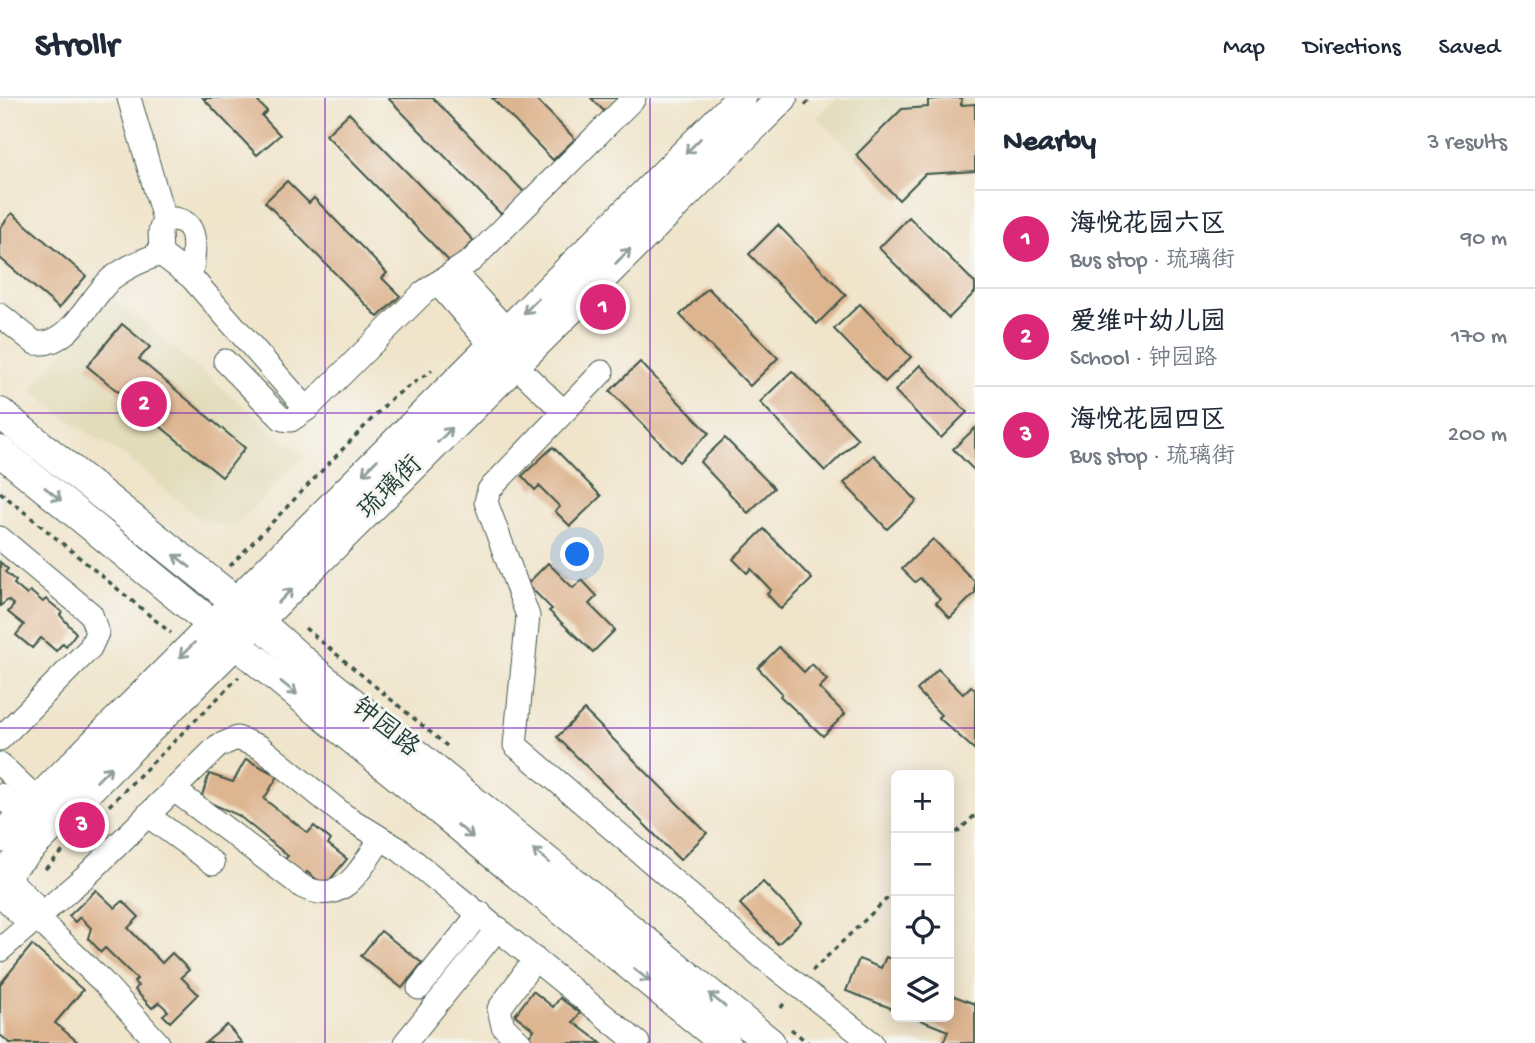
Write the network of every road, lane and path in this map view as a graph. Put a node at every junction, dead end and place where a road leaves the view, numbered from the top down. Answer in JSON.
{"nodes":[{"id":1,"x":129,"y":98,"type":"edge"},
{"id":2,"x":634,"y":98,"type":"edge"},
{"id":3,"x":741,"y":98,"type":"edge"},
{"id":4,"x":782,"y":98,"type":"edge"},
{"id":5,"x":164,"y":219,"type":"junction"},
{"id":6,"x":162,"y":254,"type":"junction"},
{"id":7,"x":191,"y":277,"type":"junction"},
{"id":8,"x":445,"y":278,"type":"junction"},
{"id":9,"x":0,"y":315,"type":"edge"},
{"id":10,"x":500,"y":338,"type":"junction"},
{"id":11,"x":520,"y":360,"type":"junction"},
{"id":12,"x":225,"y":362,"type":"dead end"},
{"id":13,"x":602,"y":372,"type":"dead end"},
{"id":14,"x":568,"y":406,"type":"junction"},
{"id":15,"x":307,"y":409,"type":"junction"},
{"id":16,"x":0,"y":413,"type":"edge"},
{"id":17,"x":0,"y":451,"type":"edge"},
{"id":18,"x":0,"y":538,"type":"edge"},
{"id":19,"x":236,"y":602,"type":"junction"},
{"id":20,"x":259,"y":622,"type":"junction"},
{"id":21,"x":212,"y":626,"type":"junction"},
{"id":22,"x":236,"y":644,"type":"junction"},
{"id":23,"x":0,"y":739,"type":"edge"},
{"id":24,"x":0,"y":764,"type":"edge"},
{"id":25,"x":173,"y":789,"type":"junction"},
{"id":26,"x":0,"y":795,"type":"edge"},
{"id":27,"x":30,"y":808,"type":"junction"},
{"id":28,"x":147,"y":815,"type":"junction"},
{"id":29,"x":975,"y":815,"type":"edge"},
{"id":30,"x":954,"y":835,"type":"edge"},
{"id":31,"x":0,"y":838,"type":"edge"},
{"id":32,"x":381,"y":839,"type":"junction"},
{"id":33,"x":212,"y":863,"type":"dead end"},
{"id":34,"x":1,"y":882,"type":"edge"},
{"id":35,"x":891,"y":895,"type":"edge"},
{"id":36,"x":480,"y":913,"type":"junction"},
{"id":37,"x":36,"y":917,"type":"junction"},
{"id":38,"x":498,"y":928,"type":"junction"},
{"id":39,"x":0,"y":950,"type":"edge"},
{"id":40,"x":535,"y":959,"type":"junction"},
{"id":41,"x":797,"y":984,"type":"junction"},
{"id":42,"x":419,"y":988,"type":"dead end"},
{"id":43,"x":781,"y":1008,"type":"dead end"},
{"id":44,"x":158,"y":1043,"type":"edge"},
{"id":45,"x":405,"y":1043,"type":"edge"},
{"id":46,"x":520,"y":1043,"type":"edge"},
{"id":47,"x":638,"y":1043,"type":"edge"},
{"id":48,"x":725,"y":1043,"type":"edge"},
{"id":49,"x":770,"y":1043,"type":"edge"},
{"id":50,"x":872,"y":1043,"type":"edge"}],
"edges":[{"from":1,"to":5,"type":"street"},
{"from":2,"to":8,"type":"street"},
{"from":3,"to":10,"type":"main road","name":"琉璃街","one_way":true},
{"from":11,"to":4,"type":"main road","name":"琉璃街","one_way":true},
{"from":5,"to":6,"type":"street"},
{"from":5,"to":7,"type":"street"},
{"from":6,"to":7,"type":"street"},
{"from":6,"to":9,"type":"street"},
{"from":7,"to":15,"type":"street"},
{"from":8,"to":10,"type":"street"},
{"from":8,"to":15,"type":"street"},
{"from":10,"to":19,"type":"main road","name":"琉璃街","one_way":true},
{"from":11,"to":14,"type":"street"},
{"from":20,"to":11,"type":"main road","name":"琉璃街","one_way":true},
{"from":12,"to":15,"type":"street"},
{"from":13,"to":14,"type":"street"},
{"from":14,"to":41,"type":"street"},
{"from":19,"to":16,"type":"main road","name":"钟园路","one_way":true},
{"from":17,"to":21,"type":"main road","name":"钟园路","one_way":true},
{"from":18,"to":23,"type":"street"},
{"from":19,"to":20,"type":"main road","name":"钟园路"},
{"from":19,"to":21,"type":"main road","name":"琉璃街"},
{"from":20,"to":22,"type":"main road","name":"琉璃街"},
{"from":49,"to":20,"type":"main road","name":"钟园路","one_way":true},
{"from":21,"to":22,"type":"main road","name":"钟园路"},
{"from":21,"to":27,"type":"main road","name":"琉璃街","one_way":true},
{"from":34,"to":22,"type":"main road","name":"琉璃街","one_way":true},
{"from":22,"to":48,"type":"main road","name":"钟园路","one_way":true},
{"from":24,"to":27,"type":"street"},
{"from":25,"to":28,"type":"street"},
{"from":25,"to":32,"type":"street"},
{"from":25,"to":32,"type":"street"},
{"from":26,"to":27,"type":"street"},
{"from":27,"to":31,"type":"main road","name":"琉璃街"},
{"from":28,"to":33,"type":"street"},
{"from":28,"to":37,"type":"street"},
{"from":29,"to":30,"type":"path"},
{"from":32,"to":36,"type":"street"},
{"from":34,"to":37,"type":"street"},
{"from":35,"to":41,"type":"path"},
{"from":36,"to":38,"type":"street"},
{"from":36,"to":42,"type":"street"},
{"from":37,"to":39,"type":"street"},
{"from":37,"to":44,"type":"street"},
{"from":38,"to":40,"type":"street"},
{"from":38,"to":45,"type":"street"},
{"from":40,"to":46,"type":"street"},
{"from":40,"to":47,"type":"street"},
{"from":41,"to":43,"type":"path"},
{"from":41,"to":50,"type":"street"}]}
